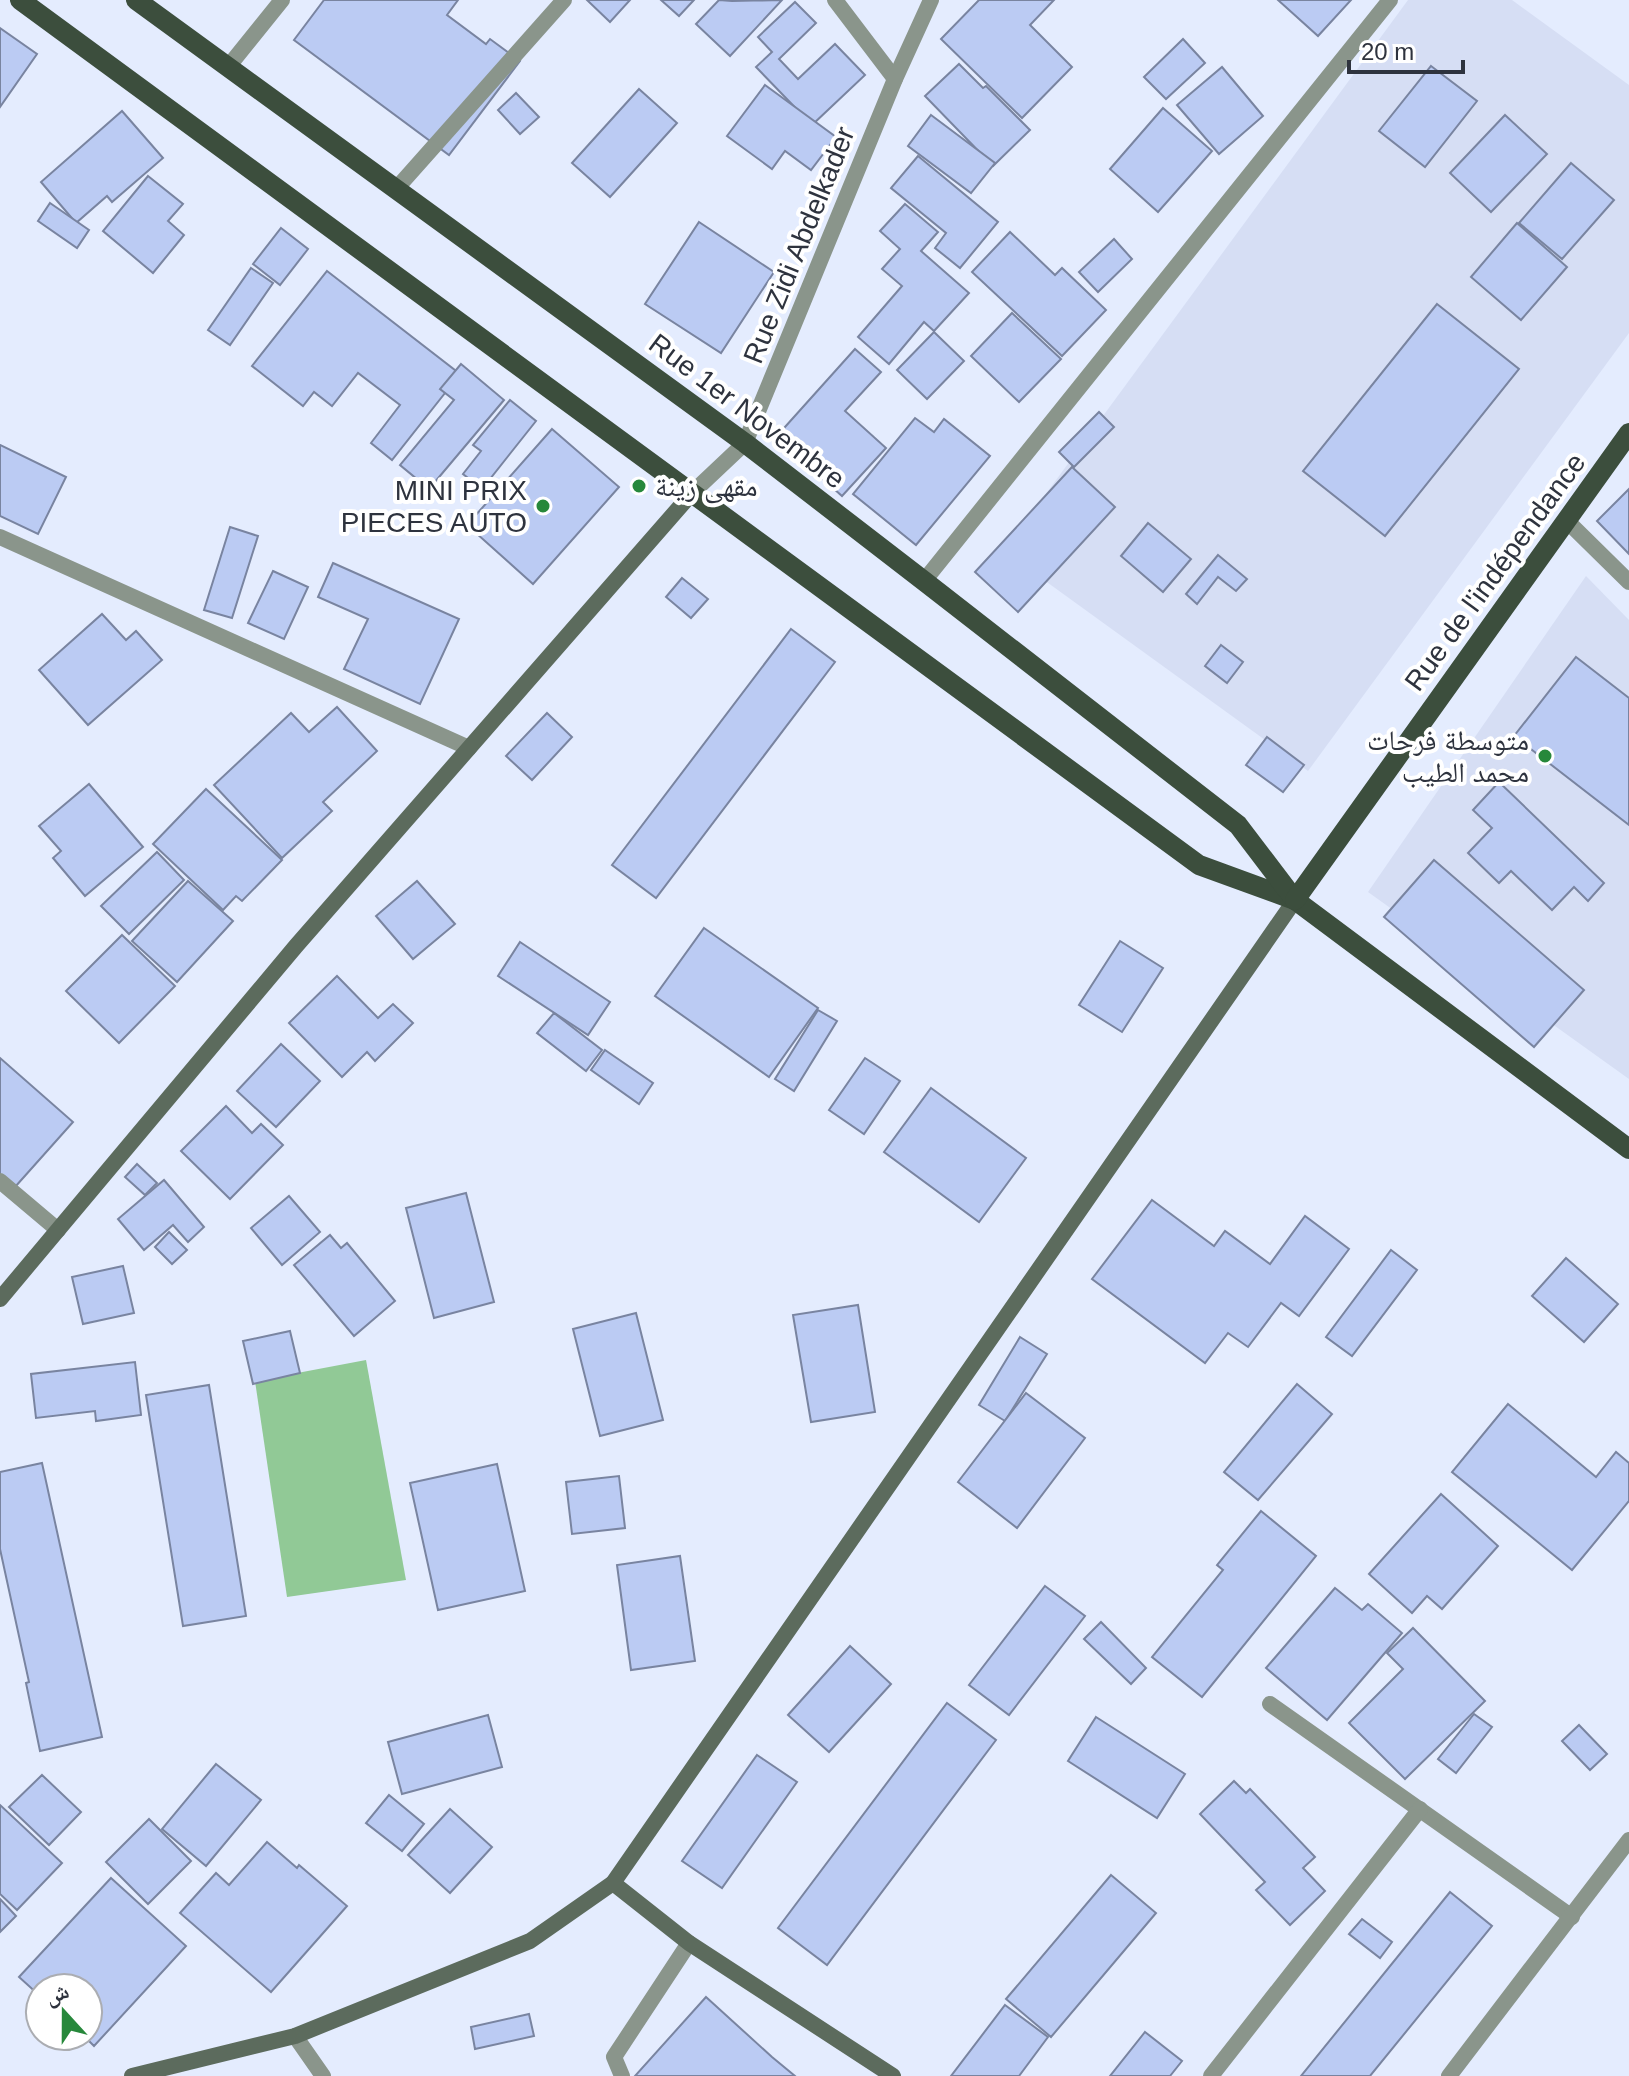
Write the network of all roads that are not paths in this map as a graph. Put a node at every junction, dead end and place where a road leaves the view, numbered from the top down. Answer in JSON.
{"nodes":[{"id":1,"x":20,"y":0,"type":"edge"},
{"id":2,"x":136,"y":0,"type":"edge"},
{"id":3,"x":282,"y":0,"type":"edge"},
{"id":4,"x":564,"y":0,"type":"edge"},
{"id":5,"x":835,"y":0,"type":"edge"},
{"id":6,"x":931,"y":0,"type":"edge"},
{"id":7,"x":1390,"y":0,"type":"edge"},
{"id":8,"x":228,"y":67,"type":"junction"},
{"id":9,"x":895,"y":79,"type":"junction"},
{"id":10,"x":396,"y":189,"type":"junction"},
{"id":11,"x":1629,"y":433,"type":"edge"},
{"id":12,"x":745,"y":443,"type":"junction"},
{"id":13,"x":692,"y":493,"type":"junction"},
{"id":14,"x":1567,"y":521,"type":"junction"},
{"id":15,"x":0,"y":537,"type":"edge"},
{"id":16,"x":924,"y":581,"type":"junction"},
{"id":17,"x":1629,"y":582,"type":"edge"},
{"id":18,"x":469,"y":748,"type":"junction"},
{"id":19,"x":1295,"y":900,"type":"junction"},
{"id":20,"x":1629,"y":1149,"type":"edge"},
{"id":21,"x":0,"y":1181,"type":"edge"},
{"id":22,"x":58,"y":1230,"type":"junction"},
{"id":23,"x":0,"y":1299,"type":"edge"},
{"id":24,"x":1270,"y":1704,"type":"dead end"},
{"id":25,"x":1420,"y":1809,"type":"junction"},
{"id":26,"x":1629,"y":1840,"type":"edge"},
{"id":27,"x":613,"y":1883,"type":"junction"},
{"id":28,"x":1572,"y":1917,"type":"junction"},
{"id":29,"x":689,"y":1943,"type":"junction"},
{"id":30,"x":295,"y":2036,"type":"junction"},
{"id":31,"x":132,"y":2076,"type":"edge"},
{"id":32,"x":323,"y":2076,"type":"edge"},
{"id":33,"x":622,"y":2076,"type":"edge"},
{"id":34,"x":893,"y":2076,"type":"edge"},
{"id":35,"x":1211,"y":2076,"type":"edge"},
{"id":36,"x":1449,"y":2076,"type":"edge"}],
"edges":[{"from":1,"to":13,"type":"main road"},
{"from":2,"to":8,"type":"main road","name":"Rue 1er Novembre"},
{"from":3,"to":8,"type":"street"},
{"from":4,"to":10,"type":"street"},
{"from":5,"to":9,"type":"street"},
{"from":6,"to":9,"type":"street","name":"Rue Zidi Abdelkader"},
{"from":7,"to":16,"type":"street"},
{"from":8,"to":10,"type":"main road","name":"Rue 1er Novembre"},
{"from":9,"to":12,"type":"street","name":"Rue Zidi Abdelkader"},
{"from":10,"to":12,"type":"main road","name":"Rue 1er Novembre"},
{"from":11,"to":14,"type":"main road","name":"Rue de l'indépendance"},
{"from":12,"to":13,"type":"street","name":"Rue Zidi Abdelkader"},
{"from":12,"to":16,"type":"main road","name":"Rue 1er Novembre"},
{"from":13,"to":18,"type":"main road"},
{"from":13,"to":19,"type":"main road"},
{"from":14,"to":17,"type":"street"},
{"from":14,"to":19,"type":"main road","name":"Rue de l'indépendance"},
{"from":15,"to":18,"type":"street"},
{"from":16,"to":19,"type":"main road","name":"Rue 1er Novembre"},
{"from":18,"to":22,"type":"main road"},
{"from":19,"to":20,"type":"main road"},
{"from":19,"to":27,"type":"main road"},
{"from":21,"to":22,"type":"street"},
{"from":22,"to":23,"type":"main road"},
{"from":24,"to":25,"type":"street"},
{"from":25,"to":28,"type":"street"},
{"from":25,"to":35,"type":"street"},
{"from":26,"to":28,"type":"street"},
{"from":27,"to":29,"type":"main road"},
{"from":27,"to":30,"type":"main road"},
{"from":28,"to":36,"type":"street"},
{"from":29,"to":33,"type":"street"},
{"from":29,"to":34,"type":"main road"},
{"from":30,"to":31,"type":"main road"},
{"from":30,"to":32,"type":"street"}]}
